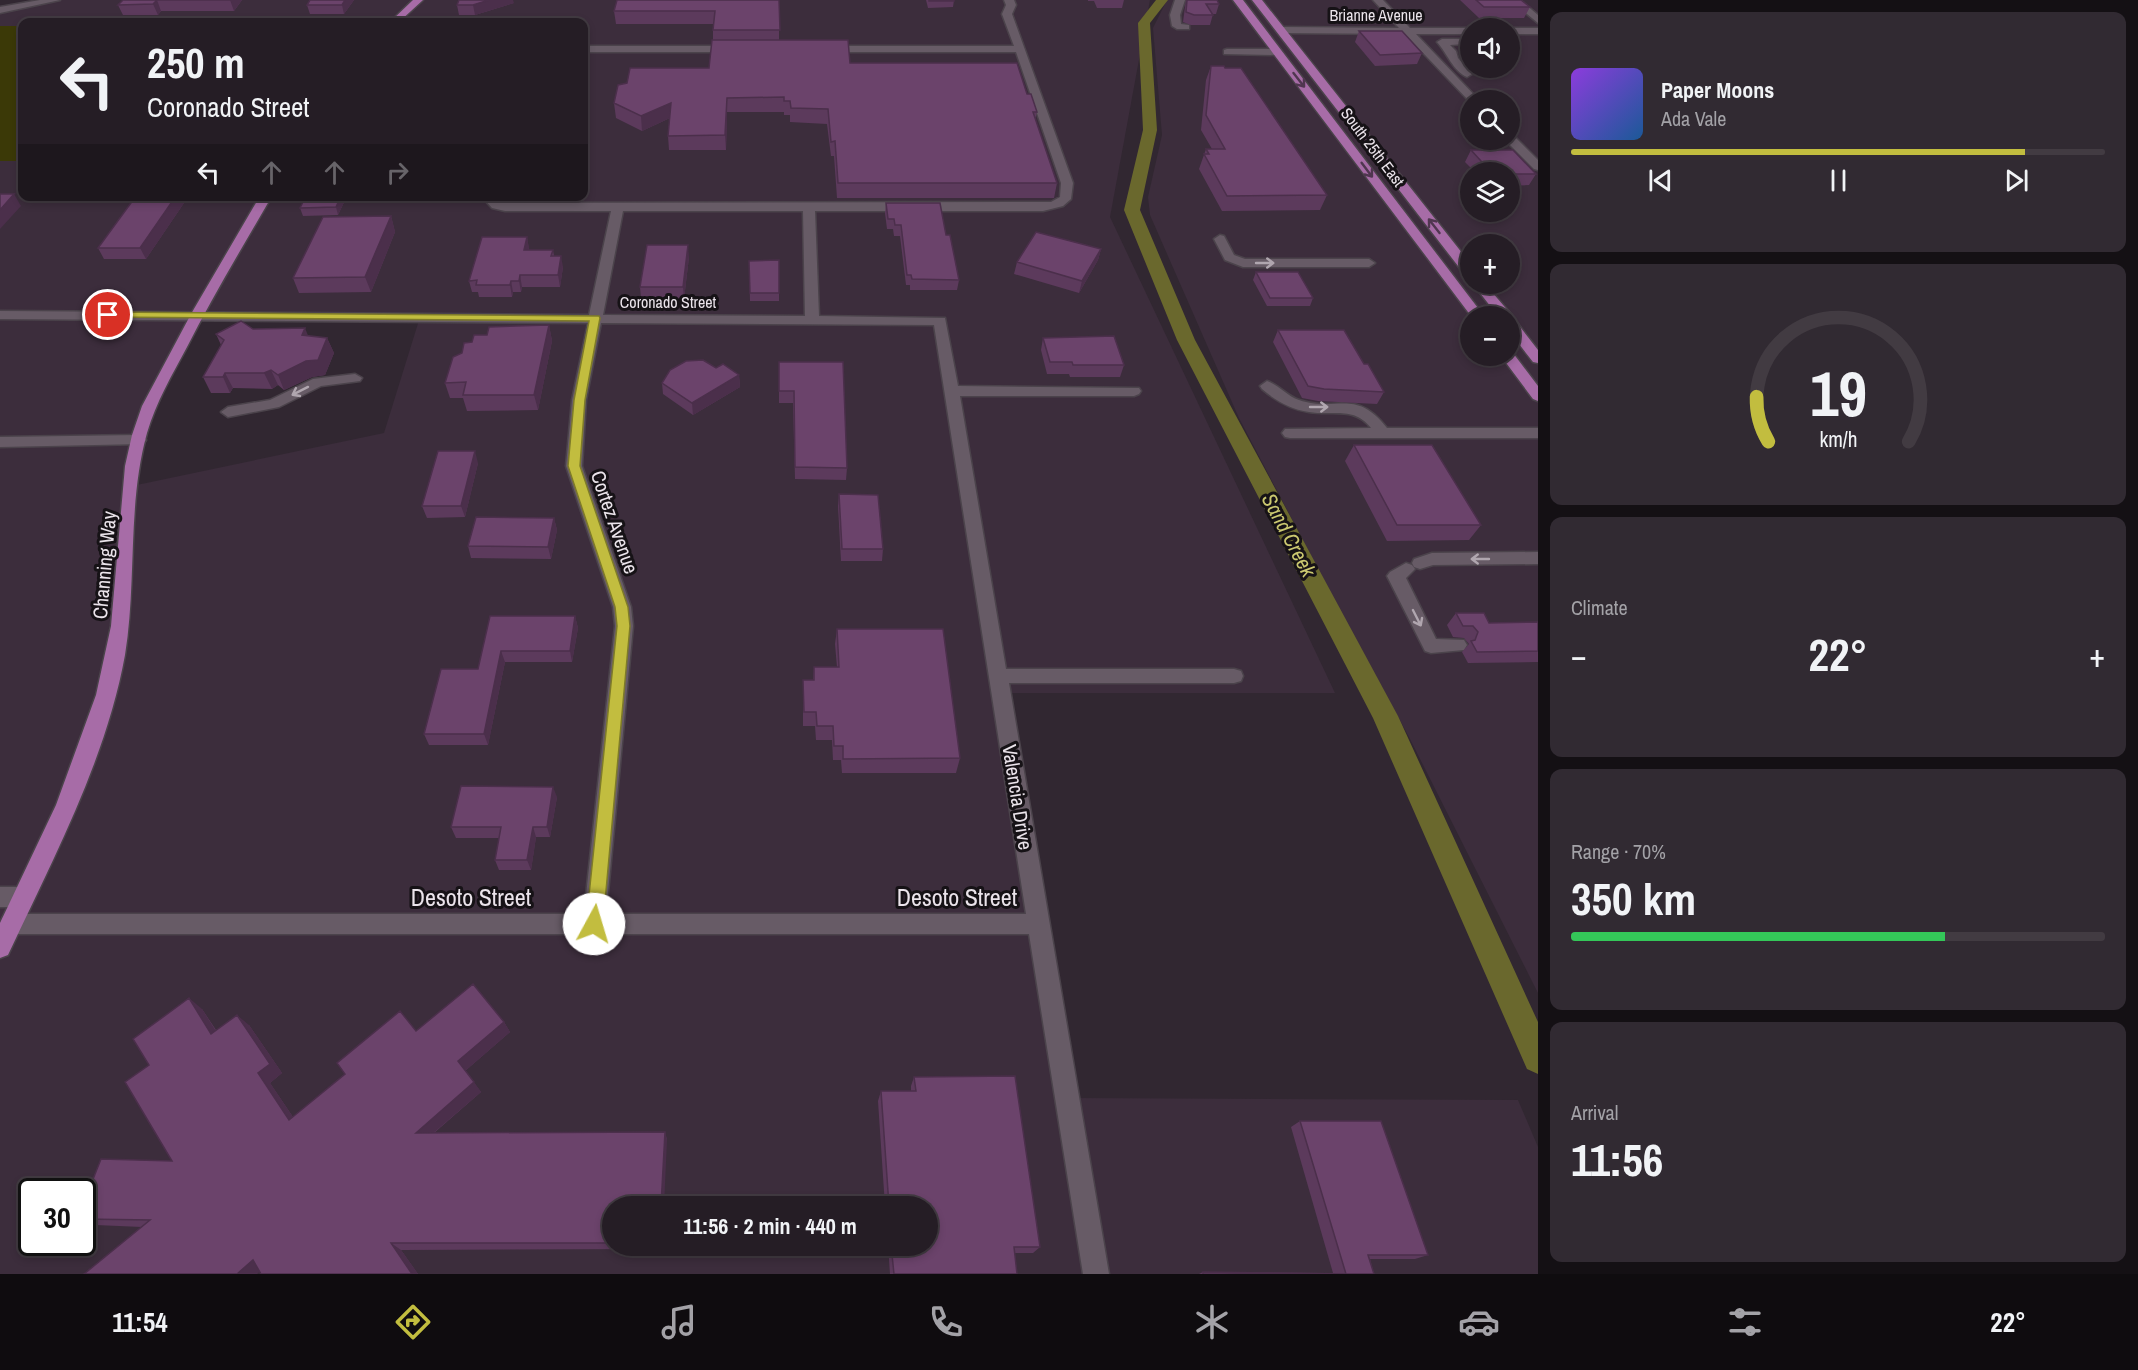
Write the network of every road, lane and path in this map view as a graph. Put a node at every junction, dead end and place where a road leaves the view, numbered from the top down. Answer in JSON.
{"nodes":[{"id":1,"x":5,"y":0,"type":"edge"},
{"id":2,"x":55,"y":0,"type":"edge"},
{"id":3,"x":418,"y":0,"type":"edge"},
{"id":4,"x":1009,"y":0,"type":"edge"},
{"id":5,"x":1180,"y":0,"type":"edge"},
{"id":6,"x":1239,"y":0,"type":"edge"},
{"id":7,"x":1257,"y":0,"type":"edge"},
{"id":8,"x":1378,"y":0,"type":"edge"},
{"id":9,"x":1515,"y":0,"type":"edge"},
{"id":10,"x":0,"y":1,"type":"edge"},
{"id":11,"x":26,"y":3,"type":"edge"},
{"id":12,"x":0,"y":10,"type":"edge"},
{"id":13,"x":398,"y":18,"type":"edge"},
{"id":14,"x":1538,"y":20,"type":"edge"},
{"id":15,"x":1186,"y":27,"type":"edge"},
{"id":16,"x":1282,"y":30,"type":"junction"},
{"id":17,"x":1407,"y":30,"type":"junction"},
{"id":18,"x":1460,"y":31,"type":"edge"},
{"id":19,"x":1520,"y":31,"type":"edge"},
{"id":20,"x":1538,"y":31,"type":"edge"},
{"id":21,"x":1460,"y":42,"type":"edge"},
{"id":22,"x":1520,"y":42,"type":"edge"},
{"id":23,"x":1525,"y":42,"type":"dead end"},
{"id":24,"x":588,"y":49,"type":"edge"},
{"id":25,"x":741,"y":49,"type":"edge"},
{"id":26,"x":810,"y":49,"type":"edge"},
{"id":27,"x":1020,"y":49,"type":"junction"},
{"id":28,"x":1227,"y":52,"type":"dead end"},
{"id":29,"x":1277,"y":52,"type":"junction"},
{"id":30,"x":1460,"y":66,"type":"edge"},
{"id":31,"x":1316,"y":73,"type":"junction"},
{"id":32,"x":1464,"y":90,"type":"edge"},
{"id":33,"x":1520,"y":148,"type":"edge"},
{"id":34,"x":1538,"y":167,"type":"edge"},
{"id":35,"x":1383,"y":190,"type":"junction"},
{"id":36,"x":1406,"y":190,"type":"junction"},
{"id":37,"x":263,"y":201,"type":"edge"},
{"id":38,"x":492,"y":201,"type":"edge"},
{"id":39,"x":618,"y":207,"type":"junction"},
{"id":40,"x":808,"y":208,"type":"junction"},
{"id":41,"x":1220,"y":238,"type":"dead end"},
{"id":42,"x":1460,"y":259,"type":"edge"},
{"id":43,"x":1369,"y":263,"type":"dead end"},
{"id":44,"x":1487,"y":294,"type":"edge"},
{"id":45,"x":1470,"y":306,"type":"edge"},
{"id":46,"x":1497,"y":306,"type":"edge"},
{"id":47,"x":0,"y":315,"type":"edge"},
{"id":48,"x":196,"y":315,"type":"junction"},
{"id":49,"x":595,"y":318,"type":"junction"},
{"id":50,"x":812,"y":320,"type":"junction"},
{"id":51,"x":940,"y":321,"type":"joint"},
{"id":52,"x":1520,"y":336,"type":"edge"},
{"id":53,"x":1538,"y":359,"type":"edge"},
{"id":54,"x":1516,"y":366,"type":"edge"},
{"id":55,"x":356,"y":378,"type":"dead end"},
{"id":56,"x":1267,"y":386,"type":"dead end"},
{"id":57,"x":952,"y":391,"type":"junction"},
{"id":58,"x":1134,"y":391,"type":"dead end"},
{"id":59,"x":1538,"y":396,"type":"edge"},
{"id":60,"x":228,"y":412,"type":"dead end"},
{"id":61,"x":1290,"y":433,"type":"dead end"},
{"id":62,"x":1538,"y":433,"type":"edge"},
{"id":63,"x":1384,"y":434,"type":"junction"},
{"id":64,"x":138,"y":440,"type":"junction"},
{"id":65,"x":0,"y":442,"type":"edge"},
{"id":66,"x":1538,"y":558,"type":"edge"},
{"id":67,"x":1458,"y":645,"type":"dead end"},
{"id":68,"x":999,"y":676,"type":"junction"},
{"id":69,"x":1234,"y":676,"type":"dead end"},
{"id":70,"x":0,"y":897,"type":"edge"},
{"id":71,"x":24,"y":897,"type":"junction"},
{"id":72,"x":11,"y":924,"type":"junction"},
{"id":73,"x":594,"y":924,"type":"junction"},
{"id":74,"x":1039,"y":924,"type":"junction"},
{"id":75,"x":0,"y":947,"type":"edge"},
{"id":76,"x":1096,"y":1274,"type":"edge"}],
"edges":[{"from":1,"to":10,"type":"street"},
{"from":2,"to":11,"type":"street"},
{"from":3,"to":13,"type":"main road"},
{"from":4,"to":27,"type":"street"},
{"from":5,"to":15,"type":"street"},
{"from":6,"to":29,"type":"main road","name":"South 25th East"},
{"from":7,"to":16,"type":"main road","name":"South 25th East"},
{"from":8,"to":17,"type":"street"},
{"from":9,"to":14,"type":"street"},
{"from":11,"to":12,"type":"street"},
{"from":16,"to":17,"type":"street","name":"Brianne Avenue"},
{"from":16,"to":31,"type":"main road","name":"South 25th East"},
{"from":17,"to":18,"type":"street","name":"Brianne Avenue"},
{"from":17,"to":32,"type":"street"},
{"from":19,"to":20,"type":"street"},
{"from":21,"to":30,"type":"street"},
{"from":22,"to":23,"type":"street"},
{"from":24,"to":25,"type":"street"},
{"from":26,"to":27,"type":"street"},
{"from":27,"to":40,"type":"street"},
{"from":28,"to":29,"type":"street"},
{"from":29,"to":31,"type":"main road"},
{"from":29,"to":35,"type":"main road","name":"South 25th East","one_way":true},
{"from":31,"to":36,"type":"main road","name":"South 25th East"},
{"from":33,"to":34,"type":"street"},
{"from":35,"to":36,"type":"main road"},
{"from":35,"to":45,"type":"main road","name":"South 25th East"},
{"from":42,"to":36,"type":"main road","name":"South 25th East","one_way":true},
{"from":37,"to":48,"type":"main road","name":"Channing Way"},
{"from":38,"to":39,"type":"street"},
{"from":39,"to":40,"type":"street"},
{"from":39,"to":49,"type":"street","name":"Cortez Avenue"},
{"from":40,"to":50,"type":"street"},
{"from":41,"to":43,"type":"street","one_way":true},
{"from":44,"to":46,"type":"main road"},
{"from":47,"to":48,"type":"street","name":"Coronado Street"},
{"from":48,"to":49,"type":"street","name":"Coronado Street"},
{"from":48,"to":64,"type":"main road","name":"Channing Way"},
{"from":49,"to":50,"type":"street","name":"Coronado Street"},
{"from":49,"to":73,"type":"street","name":"Cortez Avenue"},
{"from":50,"to":51,"type":"street","name":"Coronado Street"},
{"from":51,"to":57,"type":"street","name":"Valencia Drive"},
{"from":52,"to":53,"type":"main road"},
{"from":54,"to":59,"type":"main road"},
{"from":55,"to":60,"type":"street","one_way":true},
{"from":56,"to":63,"type":"street","one_way":true},
{"from":57,"to":58,"type":"street"},
{"from":57,"to":68,"type":"street","name":"Valencia Drive"},
{"from":61,"to":63,"type":"street"},
{"from":62,"to":63,"type":"street"},
{"from":64,"to":65,"type":"street"},
{"from":64,"to":71,"type":"main road","name":"Channing Way"},
{"from":66,"to":67,"type":"street","one_way":true},
{"from":68,"to":69,"type":"street"},
{"from":68,"to":74,"type":"street","name":"Valencia Drive"},
{"from":70,"to":71,"type":"street"},
{"from":71,"to":72,"type":"main road","name":"Channing Way"},
{"from":72,"to":73,"type":"street","name":"Desoto Street"},
{"from":72,"to":75,"type":"main road","name":"Channing Way"},
{"from":73,"to":74,"type":"street","name":"Desoto Street"},
{"from":74,"to":76,"type":"street","name":"Valencia Drive"}]}
